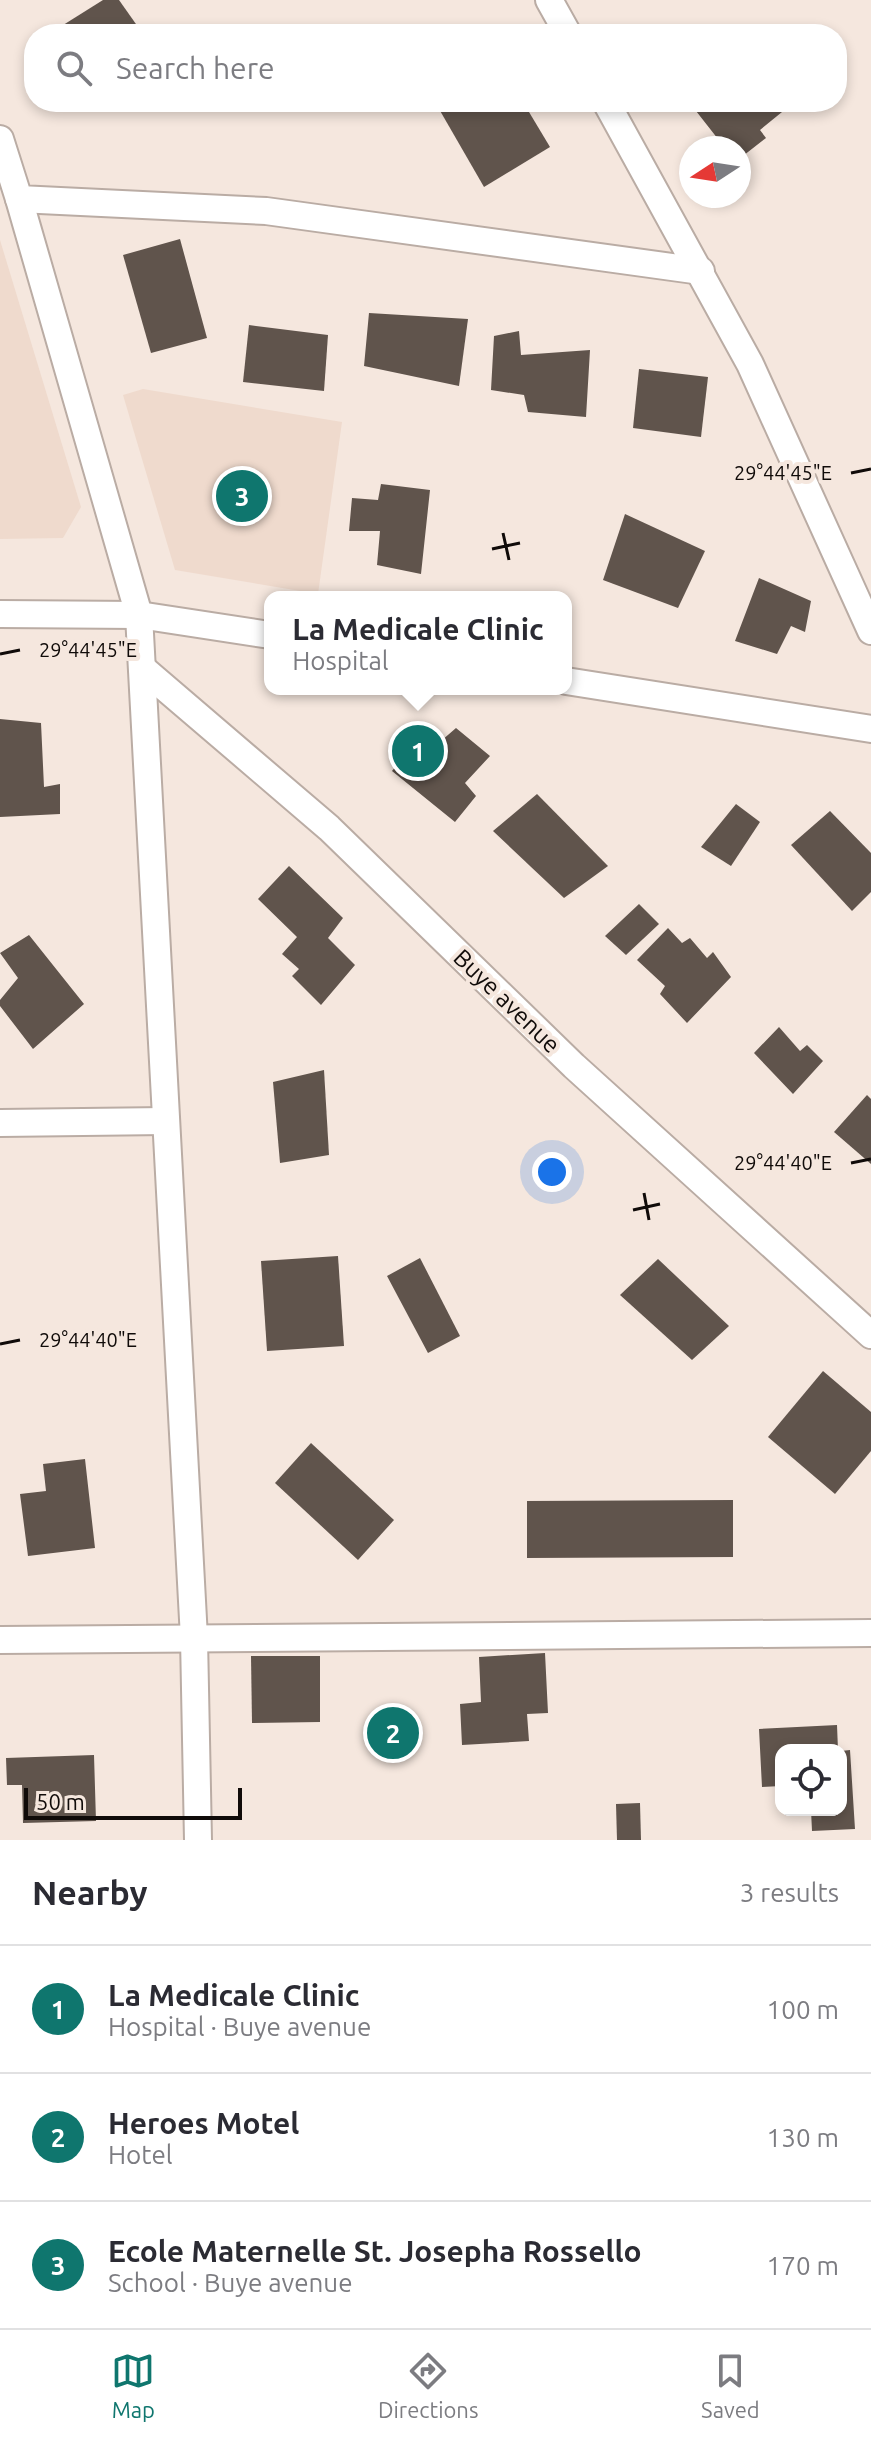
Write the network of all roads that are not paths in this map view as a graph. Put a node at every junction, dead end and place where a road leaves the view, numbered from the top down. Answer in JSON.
{"nodes":[{"id":1,"x":549,"y":0,"type":"edge"},
{"id":2,"x":562,"y":24,"type":"edge"},
{"id":3,"x":612,"y":112,"type":"edge"},
{"id":4,"x":0,"y":139,"type":"edge"},
{"id":5,"x":19,"y":199,"type":"junction"},
{"id":6,"x":701,"y":271,"type":"junction"},
{"id":7,"x":0,"y":614,"type":"edge"},
{"id":8,"x":139,"y":615,"type":"junction"},
{"id":9,"x":871,"y":631,"type":"edge"},
{"id":10,"x":264,"y":634,"type":"edge"},
{"id":11,"x":142,"y":668,"type":"junction"},
{"id":12,"x":572,"y":682,"type":"edge"},
{"id":13,"x":871,"y":729,"type":"edge"},
{"id":14,"x":166,"y":1121,"type":"junction"},
{"id":15,"x":0,"y":1123,"type":"edge"},
{"id":16,"x":871,"y":1335,"type":"edge"},
{"id":17,"x":871,"y":1633,"type":"edge"},
{"id":18,"x":194,"y":1638,"type":"junction"},
{"id":19,"x":0,"y":1640,"type":"edge"},
{"id":20,"x":198,"y":1840,"type":"edge"}],
"edges":[{"from":1,"to":2,"type":"street"},
{"from":3,"to":6,"type":"street"},
{"from":4,"to":5,"type":"street"},
{"from":5,"to":6,"type":"street"},
{"from":5,"to":8,"type":"street"},
{"from":6,"to":9,"type":"street"},
{"from":7,"to":8,"type":"street"},
{"from":8,"to":10,"type":"street"},
{"from":8,"to":11,"type":"street"},
{"from":11,"to":14,"type":"street"},
{"from":11,"to":16,"type":"street","name":"Buye avenue"},
{"from":12,"to":13,"type":"street"},
{"from":14,"to":15,"type":"street"},
{"from":14,"to":18,"type":"street"},
{"from":17,"to":18,"type":"street"},
{"from":18,"to":19,"type":"street"},
{"from":18,"to":20,"type":"street"}]}
